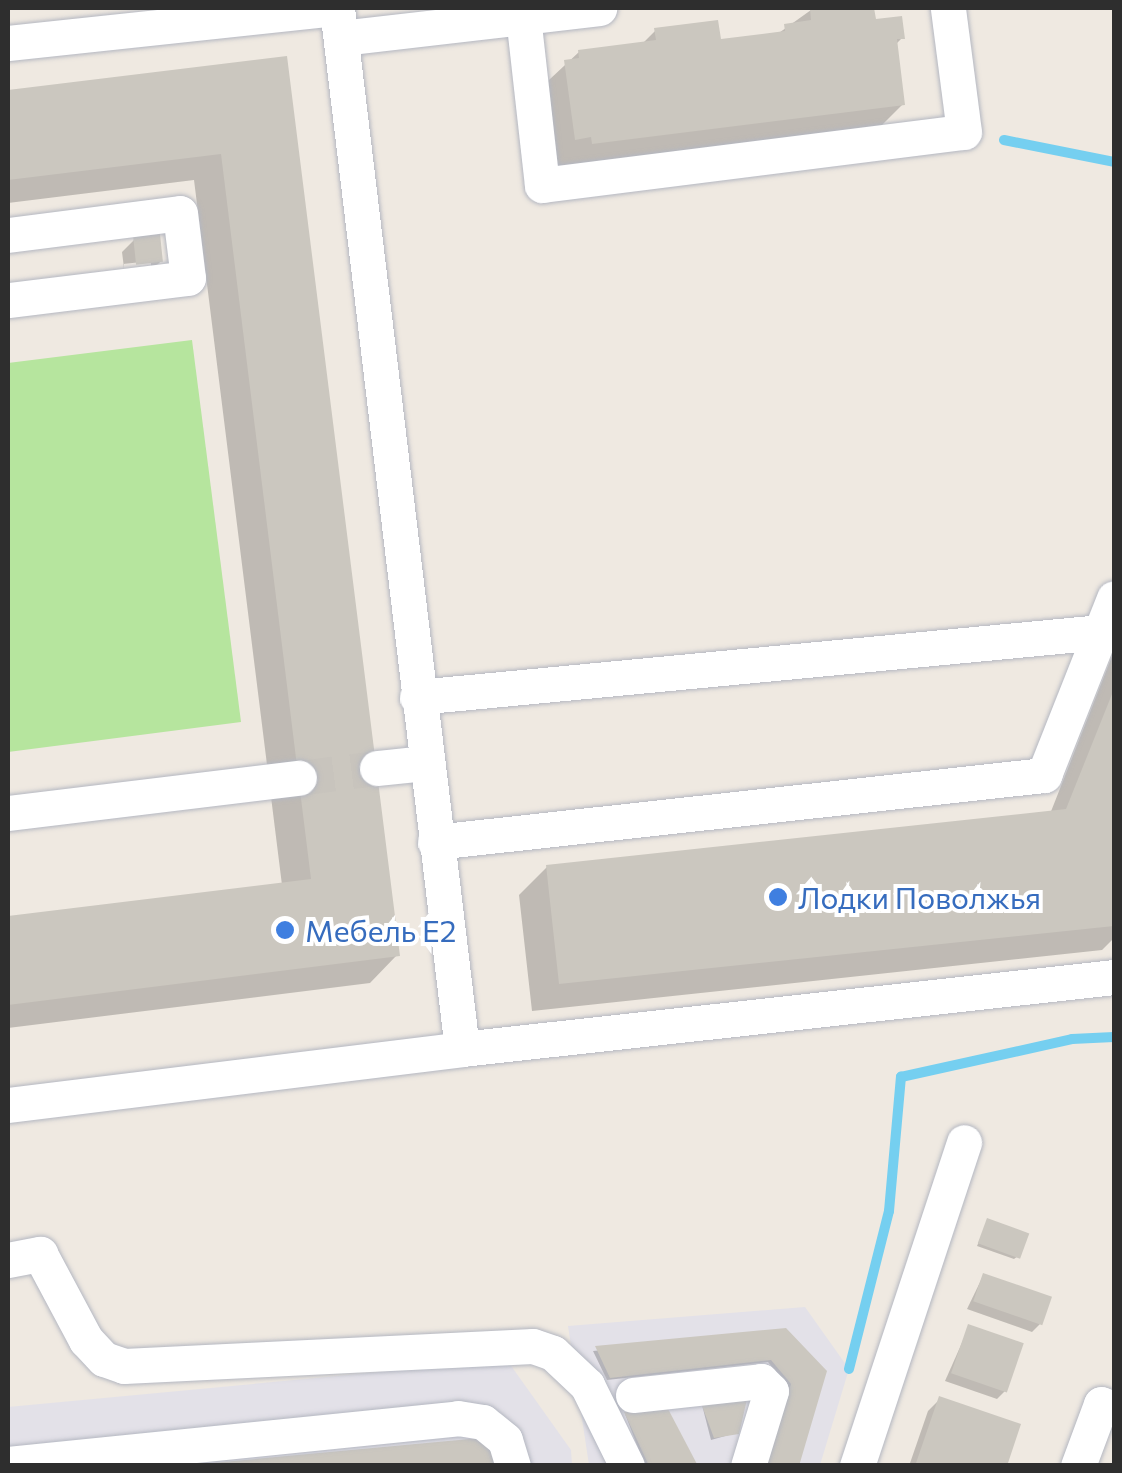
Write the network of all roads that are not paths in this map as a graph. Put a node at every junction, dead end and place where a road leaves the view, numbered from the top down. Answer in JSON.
{"nodes":[{"id":1,"x":599,"y":8,"type":"edge"},
{"id":2,"x":948,"y":8,"type":"edge"},
{"id":3,"x":239,"y":13,"type":"edge"},
{"id":4,"x":523,"y":16,"type":"junction"},
{"id":5,"x":338,"y":18,"type":"edge"},
{"id":6,"x":8,"y":43,"type":"edge"},
{"id":7,"x":8,"y":235,"type":"edge"},
{"id":8,"x":8,"y":300,"type":"edge"},
{"id":9,"x":1114,"y":598,"type":"edge"},
{"id":10,"x":1101,"y":632,"type":"junction"},
{"id":11,"x":416,"y":697,"type":"junction"},
{"id":12,"x":424,"y":763,"type":"junction"},
{"id":13,"x":376,"y":768,"type":"tunnel mouth"},
{"id":14,"x":298,"y":778,"type":"tunnel mouth"},
{"id":15,"x":8,"y":814,"type":"edge"},
{"id":16,"x":435,"y":842,"type":"junction"},
{"id":17,"x":1114,"y":976,"type":"edge"},
{"id":18,"x":462,"y":1049,"type":"junction"},
{"id":19,"x":8,"y":1105,"type":"edge"},
{"id":20,"x":964,"y":1142,"type":"dead end"},
{"id":21,"x":24,"y":1257,"type":"edge"},
{"id":22,"x":634,"y":1395,"type":"dead end"},
{"id":23,"x":1114,"y":1409,"type":"edge"},
{"id":24,"x":8,"y":1464,"type":"edge"},
{"id":25,"x":513,"y":1466,"type":"edge"},
{"id":26,"x":627,"y":1466,"type":"edge"},
{"id":27,"x":748,"y":1466,"type":"edge"},
{"id":28,"x":857,"y":1466,"type":"edge"},
{"id":29,"x":1078,"y":1466,"type":"edge"}],
"edges":[{"from":1,"to":4,"type":"street"},
{"from":2,"to":4,"type":"street"},
{"from":3,"to":5,"type":"street"},
{"from":3,"to":6,"type":"street"},
{"from":4,"to":5,"type":"street"},
{"from":5,"to":11,"type":"street"},
{"from":7,"to":8,"type":"street"},
{"from":9,"to":10,"type":"street"},
{"from":10,"to":11,"type":"street"},
{"from":10,"to":16,"type":"street"},
{"from":11,"to":12,"type":"street"},
{"from":12,"to":13,"type":"street"},
{"from":12,"to":16,"type":"street"},
{"from":14,"to":15,"type":"street"},
{"from":16,"to":18,"type":"street"},
{"from":17,"to":18,"type":"street"},
{"from":18,"to":19,"type":"street"},
{"from":20,"to":28,"type":"street"},
{"from":21,"to":26,"type":"street"},
{"from":22,"to":27,"type":"street"},
{"from":23,"to":29,"type":"street"},
{"from":24,"to":25,"type":"street"}]}
